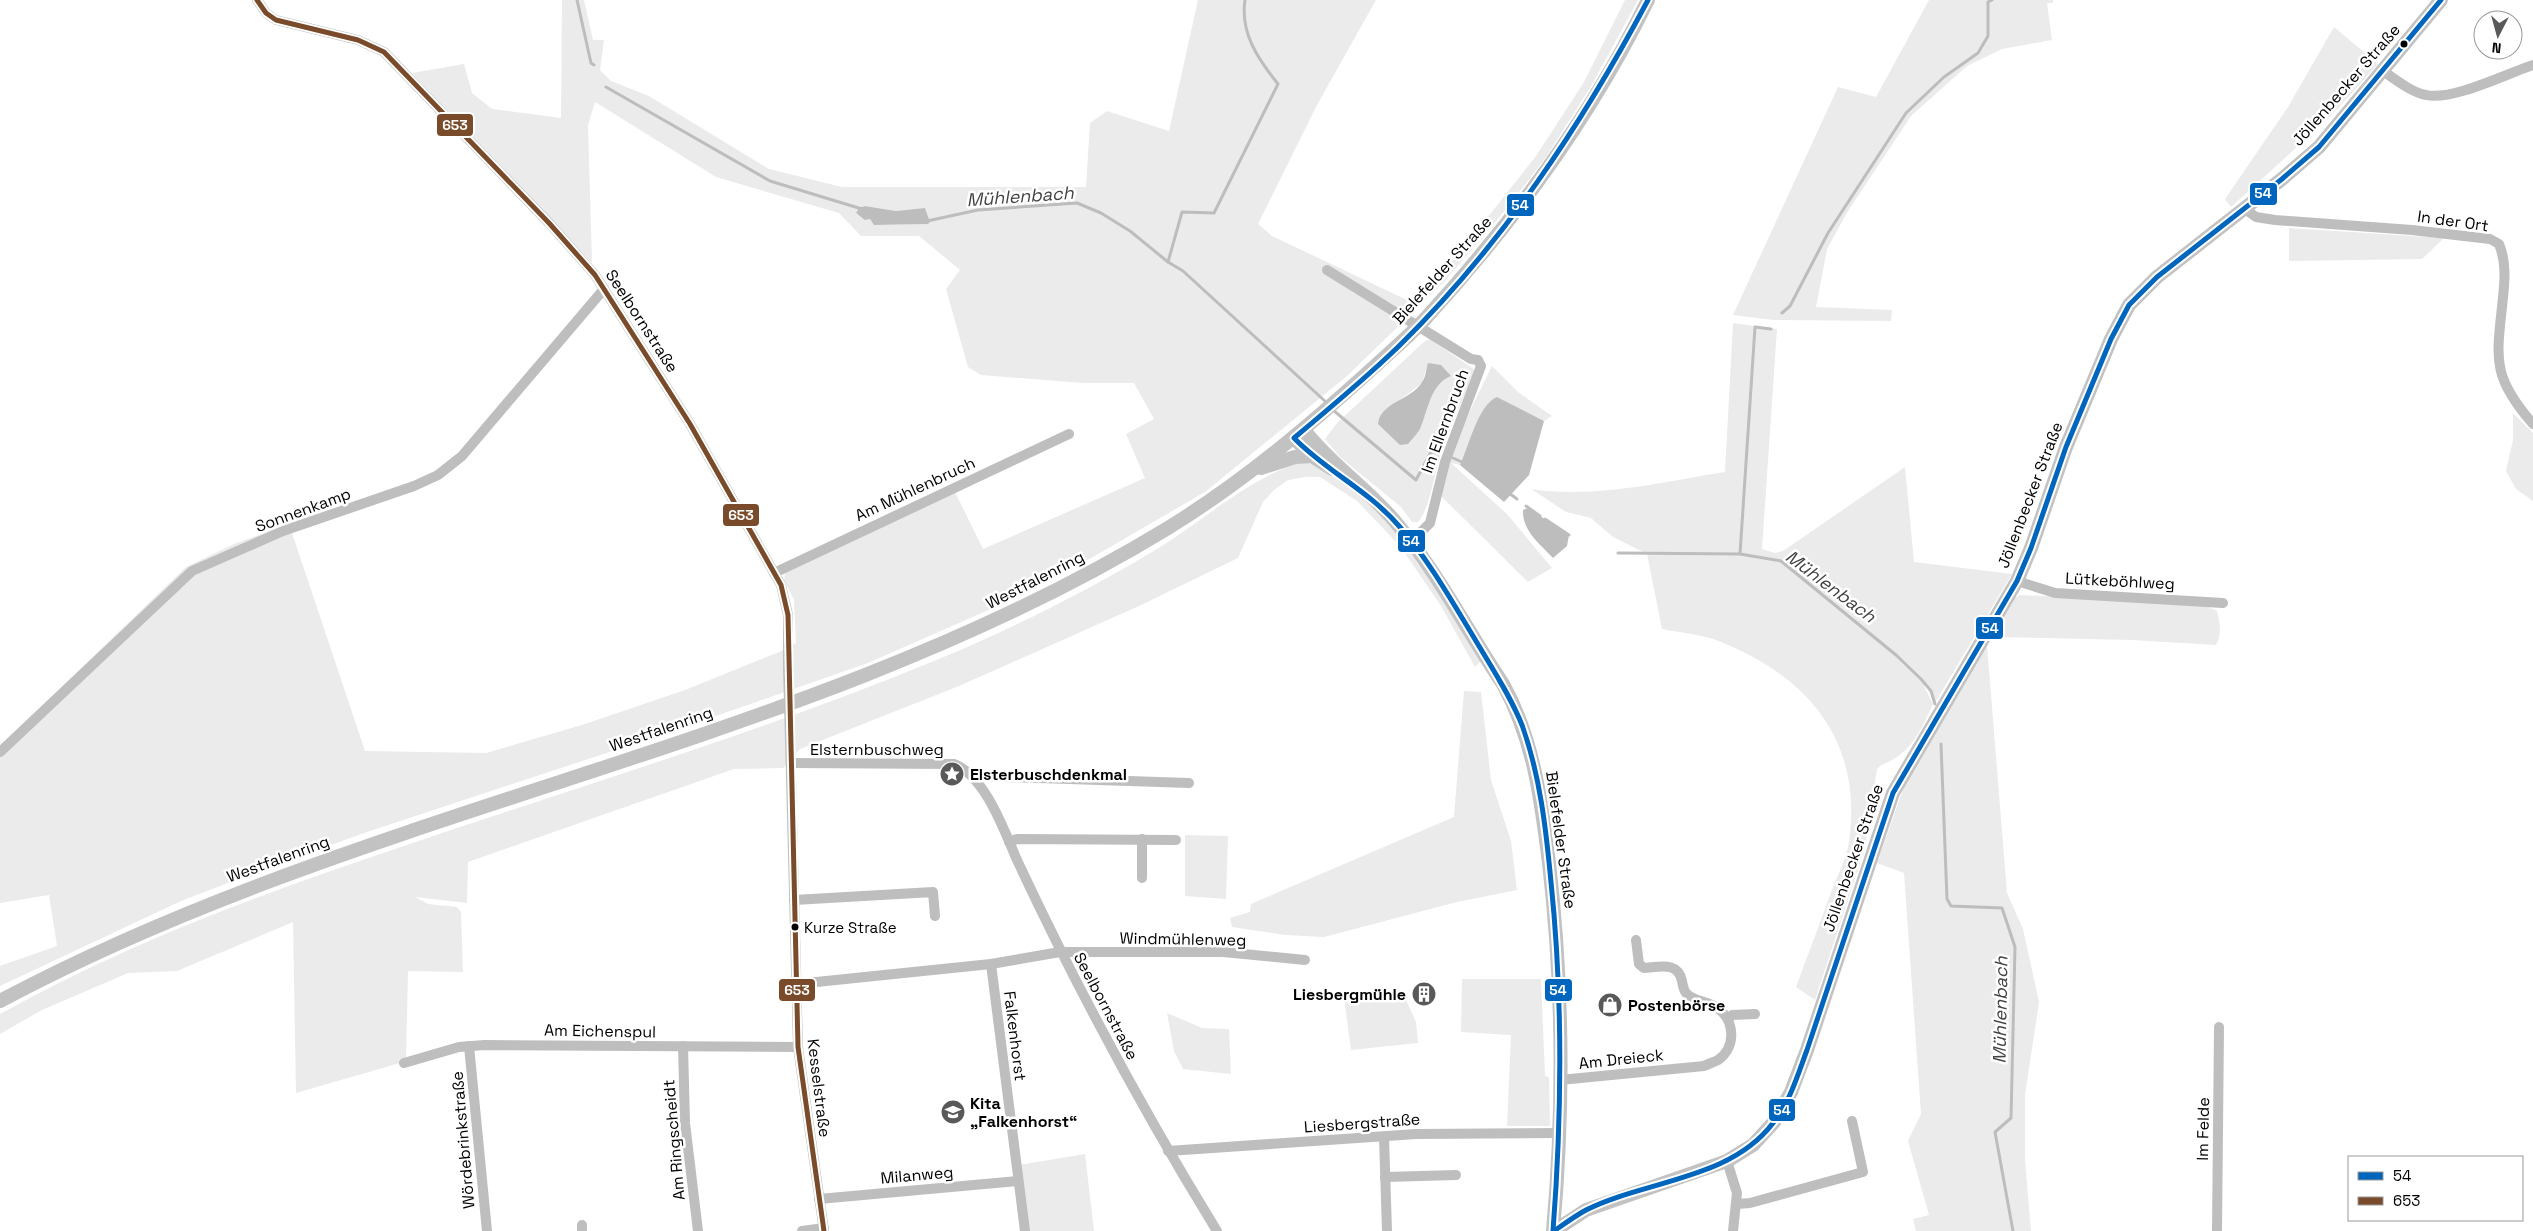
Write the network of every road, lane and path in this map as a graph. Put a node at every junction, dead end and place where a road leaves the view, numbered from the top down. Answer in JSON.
{"nodes":[{"id":1,"x":257,"y":0,"type":"edge"},
{"id":2,"x":1648,"y":0,"type":"edge"},
{"id":3,"x":2441,"y":0,"type":"edge"},
{"id":4,"x":2533,"y":65,"type":"edge"},
{"id":5,"x":2383,"y":71,"type":"junction"},
{"id":6,"x":2245,"y":209,"type":"junction"},
{"id":7,"x":1327,"y":270,"type":"dead end"},
{"id":8,"x":604,"y":289,"type":"junction"},
{"id":9,"x":2533,"y":424,"type":"edge"},
{"id":10,"x":1069,"y":434,"type":"dead end"},
{"id":11,"x":1299,"y":434,"type":"junction"},
{"id":12,"x":1312,"y":456,"type":"junction"},
{"id":13,"x":1253,"y":470,"type":"junction"},
{"id":14,"x":1352,"y":481,"type":"junction"},
{"id":15,"x":1412,"y":542,"type":"junction"},
{"id":16,"x":774,"y":572,"type":"junction"},
{"id":17,"x":2017,"y":581,"type":"junction"},
{"id":18,"x":2223,"y":603,"type":"dead end"},
{"id":19,"x":790,"y":739,"type":"joint"},
{"id":20,"x":0,"y":752,"type":"edge"},
{"id":21,"x":791,"y":763,"type":"junction"},
{"id":22,"x":974,"y":776,"type":"junction"},
{"id":23,"x":1189,"y":784,"type":"dead end"},
{"id":24,"x":982,"y":788,"type":"joint"},
{"id":25,"x":1142,"y":840,"type":"junction"},
{"id":26,"x":1176,"y":840,"type":"dead end"},
{"id":27,"x":1009,"y":842,"type":"junction"},
{"id":28,"x":1142,"y":878,"type":"dead end"},
{"id":29,"x":794,"y":900,"type":"junction"},
{"id":30,"x":935,"y":916,"type":"dead end"},
{"id":31,"x":1636,"y":940,"type":"dead end"},
{"id":32,"x":1060,"y":952,"type":"junction"},
{"id":33,"x":1305,"y":960,"type":"dead end"},
{"id":34,"x":991,"y":964,"type":"junction"},
{"id":35,"x":797,"y":984,"type":"junction"},
{"id":36,"x":0,"y":1001,"type":"edge"},
{"id":37,"x":1755,"y":1014,"type":"dead end"},
{"id":38,"x":1728,"y":1019,"type":"junction"},
{"id":39,"x":2220,"y":1027,"type":"dead end"},
{"id":40,"x":470,"y":1046,"type":"junction"},
{"id":41,"x":683,"y":1046,"type":"junction"},
{"id":42,"x":798,"y":1048,"type":"junction"},
{"id":43,"x":404,"y":1064,"type":"dead end"},
{"id":44,"x":1560,"y":1080,"type":"junction"},
{"id":45,"x":1852,"y":1121,"type":"dead end"},
{"id":46,"x":1559,"y":1133,"type":"junction"},
{"id":47,"x":1384,"y":1137,"type":"junction"},
{"id":48,"x":1168,"y":1152,"type":"junction"},
{"id":49,"x":1728,"y":1165,"type":"junction"},
{"id":50,"x":1456,"y":1174,"type":"dead end"},
{"id":51,"x":1386,"y":1177,"type":"junction"},
{"id":52,"x":1018,"y":1181,"type":"junction"},
{"id":53,"x":819,"y":1199,"type":"junction"},
{"id":54,"x":1737,"y":1204,"type":"junction"},
{"id":55,"x":1555,"y":1206,"type":"junction"},
{"id":56,"x":1586,"y":1210,"type":"junction"},
{"id":57,"x":824,"y":1229,"type":"edge"},
{"id":58,"x":1213,"y":1230,"type":"edge"},
{"id":59,"x":487,"y":1231,"type":"edge"},
{"id":60,"x":698,"y":1231,"type":"edge"},
{"id":61,"x":802,"y":1231,"type":"edge"},
{"id":62,"x":1025,"y":1231,"type":"edge"},
{"id":63,"x":1387,"y":1231,"type":"edge"},
{"id":64,"x":1554,"y":1231,"type":"edge"},
{"id":65,"x":1733,"y":1231,"type":"edge"},
{"id":66,"x":2217,"y":1231,"type":"edge"}],
"edges":[{"from":1,"to":8,"type":"street","name":"Seelbornstraße"},
{"from":2,"to":11,"type":"main road","name":"Bielefelder Straße","bridge":true},
{"from":3,"to":5,"type":"main road","name":"Jöllenbecker Straße"},
{"from":4,"to":5,"type":"street"},
{"from":5,"to":6,"type":"main road","name":"Jöllenbecker Straße"},
{"from":6,"to":9,"type":"street","name":"In der Ort"},
{"from":6,"to":17,"type":"main road","name":"Jöllenbecker Straße"},
{"from":7,"to":15,"type":"street","name":"Im Ellernbruch"},
{"from":8,"to":16,"type":"street","name":"Seelbornstraße"},
{"from":8,"to":20,"type":"street","name":"Sonnenkamp"},
{"from":10,"to":16,"type":"street","name":"Am Mühlenbruch"},
{"from":11,"to":12,"type":"main road","name":"Bielefelder Straße"},
{"from":11,"to":13,"type":"main road","name":"Westfalenring"},
{"from":11,"to":14,"type":"main road","name":"Bielefelder Straße"},
{"from":12,"to":13,"type":"main road"},
{"from":12,"to":14,"type":"main road","name":"Bielefelder Straße"},
{"from":13,"to":36,"type":"main road","name":"Westfalenring"},
{"from":14,"to":15,"type":"main road","name":"Bielefelder Straße"},
{"from":15,"to":44,"type":"main road","name":"Bielefelder Straße"},
{"from":16,"to":19,"type":"street","name":"Seelbornstraße","bridge":true},
{"from":17,"to":18,"type":"street","name":"Lütkeböhlweg"},
{"from":17,"to":49,"type":"main road","name":"Jöllenbecker Straße"},
{"from":19,"to":21,"type":"street","name":"Kesselstraße"},
{"from":21,"to":22,"type":"street","name":"Elsternbuschweg"},
{"from":21,"to":29,"type":"street","name":"Kesselstraße"},
{"from":22,"to":23,"type":"street"},
{"from":22,"to":24,"type":"street","name":"Elsternbuschweg"},
{"from":24,"to":27,"type":"street","name":"Seelbornstraße"},
{"from":25,"to":26,"type":"street"},
{"from":25,"to":27,"type":"street"},
{"from":25,"to":28,"type":"street"},
{"from":27,"to":32,"type":"street","name":"Seelbornstraße"},
{"from":29,"to":30,"type":"street"},
{"from":29,"to":35,"type":"street","name":"Kesselstraße"},
{"from":31,"to":38,"type":"street"},
{"from":32,"to":33,"type":"street","name":"Windmühlenweg"},
{"from":32,"to":34,"type":"street"},
{"from":32,"to":48,"type":"street","name":"Seelbornstraße"},
{"from":34,"to":35,"type":"street"},
{"from":34,"to":52,"type":"street","name":"Falkenhorst"},
{"from":35,"to":42,"type":"street","name":"Kesselstraße"},
{"from":37,"to":38,"type":"street"},
{"from":38,"to":44,"type":"street","name":"Am Dreieck"},
{"from":39,"to":66,"type":"street","name":"Im Felde"},
{"from":40,"to":41,"type":"street","name":"Am Eichenspul"},
{"from":40,"to":43,"type":"street","name":"Am Eichenspul"},
{"from":40,"to":59,"type":"street","name":"Wördebrinkstraße"},
{"from":41,"to":42,"type":"street","name":"Am Eichenspul"},
{"from":41,"to":60,"type":"street","name":"Am Ringscheidt"},
{"from":42,"to":53,"type":"street","name":"Kesselstraße"},
{"from":44,"to":46,"type":"main road","name":"Bielefelder Straße"},
{"from":45,"to":54,"type":"street"},
{"from":46,"to":47,"type":"street","name":"Liesbergstraße"},
{"from":46,"to":55,"type":"main road","name":"Bielefelder Straße"},
{"from":47,"to":48,"type":"street","name":"Liesbergstraße"},
{"from":47,"to":51,"type":"street"},
{"from":48,"to":58,"type":"street","name":"Seelbornstraße"},
{"from":49,"to":54,"type":"street"},
{"from":49,"to":56,"type":"main road","name":"Jöllenbecker Straße"},
{"from":50,"to":51,"type":"street"},
{"from":51,"to":63,"type":"street"},
{"from":52,"to":53,"type":"street","name":"Milanweg"},
{"from":52,"to":62,"type":"street","name":"Falkenhorst"},
{"from":53,"to":57,"type":"street","name":"Kesselstraße"},
{"from":54,"to":65,"type":"street"},
{"from":55,"to":56,"type":"main road","name":"Jöllenbecker Straße"},
{"from":55,"to":64,"type":"main road","name":"Bielefelder Straße"},
{"from":56,"to":64,"type":"main road","name":"Jöllenbecker Straße"},
{"from":57,"to":61,"type":"street"}]}
